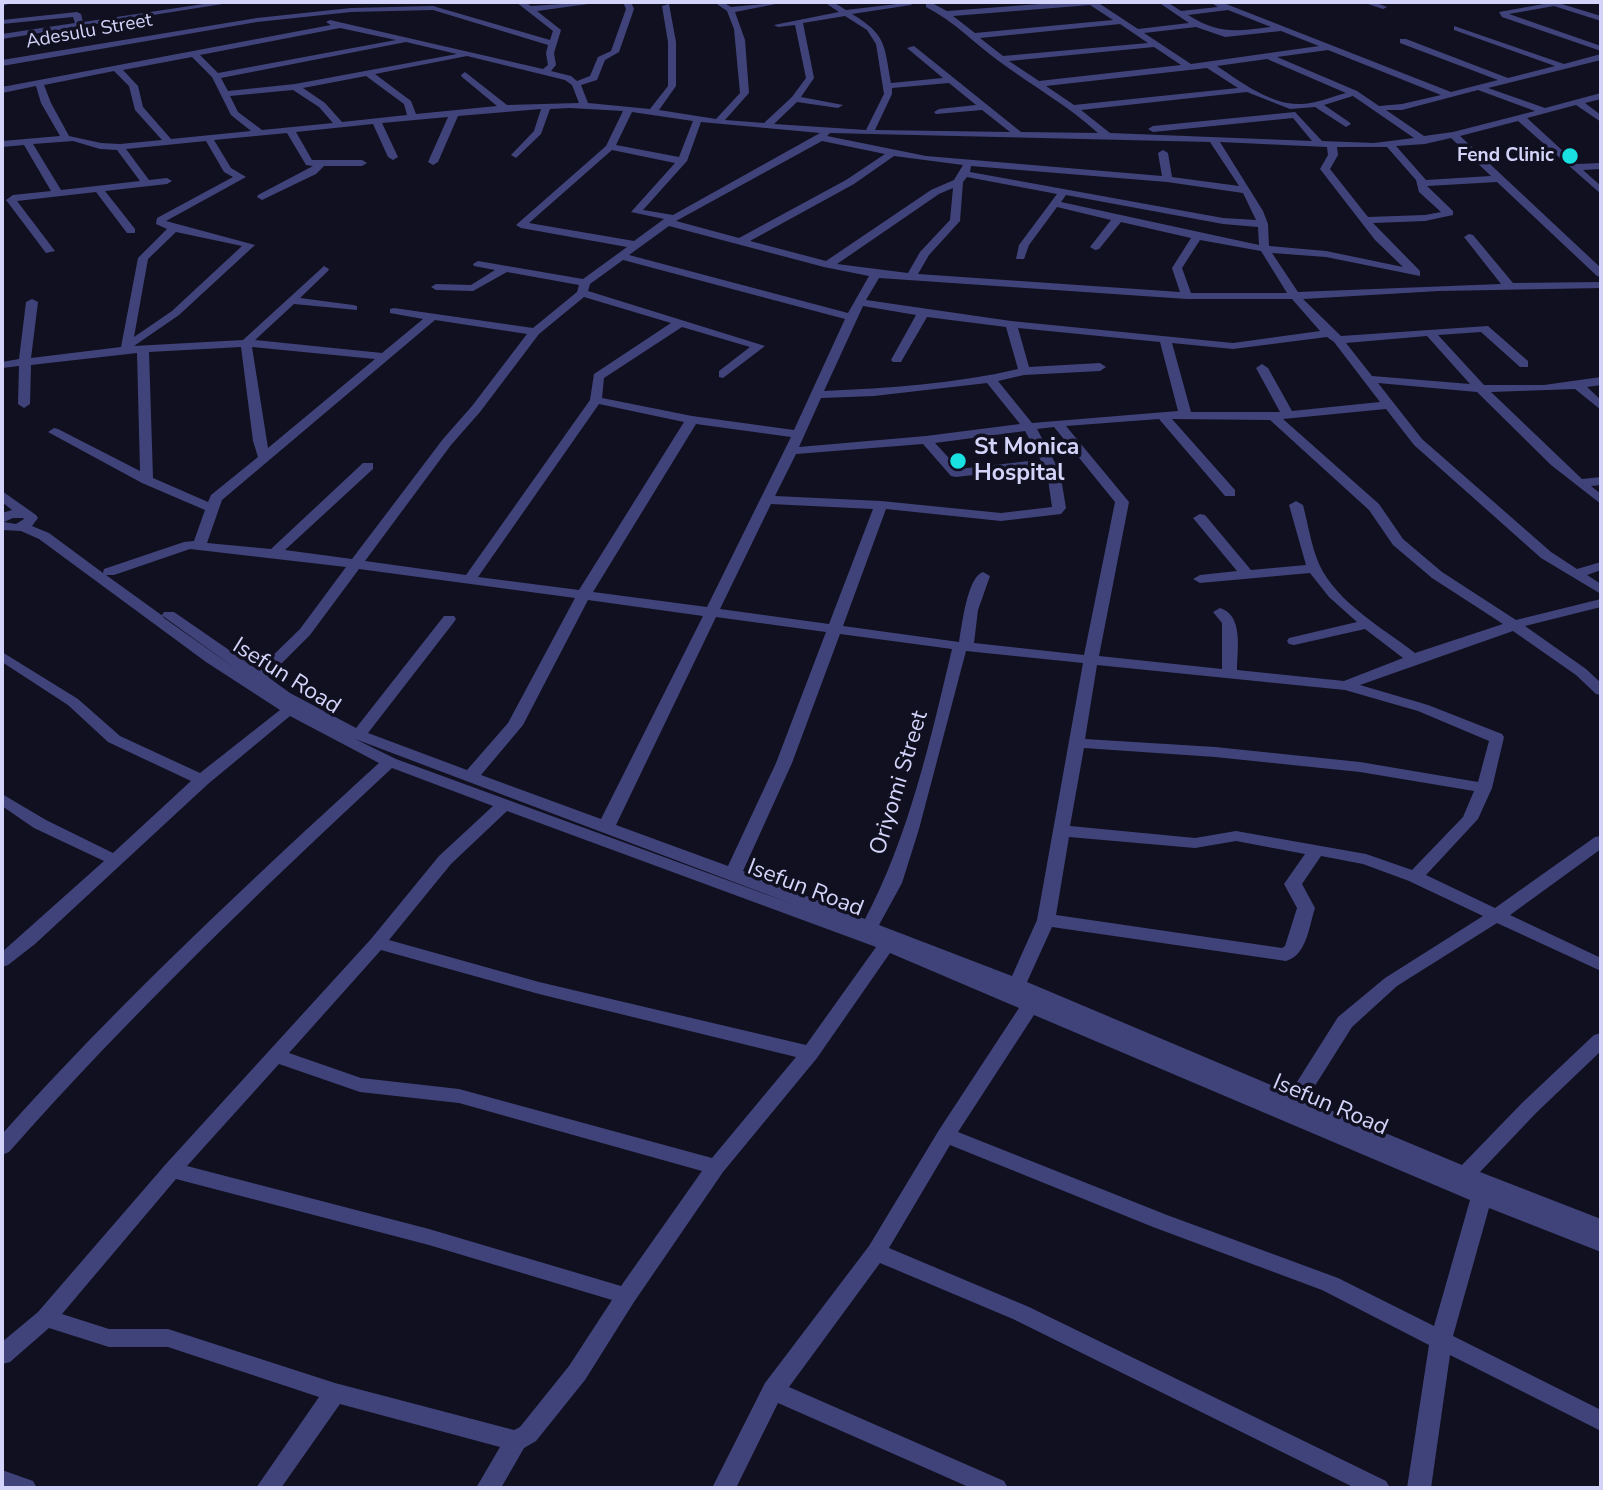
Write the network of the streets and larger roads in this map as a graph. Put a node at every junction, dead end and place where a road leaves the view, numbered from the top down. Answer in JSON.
{"nodes":[{"id":1,"x":10,"y":2,"type":"edge"},
{"id":2,"x":231,"y":2,"type":"edge"},
{"id":3,"x":520,"y":2,"type":"edge"},
{"id":4,"x":588,"y":2,"type":"edge"},
{"id":5,"x":627,"y":2,"type":"edge"},
{"id":6,"x":718,"y":2,"type":"edge"},
{"id":7,"x":775,"y":2,"type":"edge"},
{"id":8,"x":828,"y":2,"type":"edge"},
{"id":9,"x":1092,"y":2,"type":"edge"},
{"id":10,"x":1161,"y":2,"type":"edge"},
{"id":11,"x":1214,"y":2,"type":"edge"},
{"id":12,"x":1366,"y":2,"type":"edge"},
{"id":13,"x":1499,"y":2,"type":"edge"},
{"id":14,"x":911,"y":3,"type":"edge"},
{"id":15,"x":2,"y":4,"type":"edge"},
{"id":16,"x":929,"y":5,"type":"dead end"},
{"id":17,"x":666,"y":6,"type":"dead end"},
{"id":18,"x":1383,"y":7,"type":"dead end"},
{"id":19,"x":1230,"y":8,"type":"junction"},
{"id":20,"x":530,"y":9,"type":"junction"},
{"id":21,"x":1516,"y":9,"type":"junction"},
{"id":22,"x":730,"y":10,"type":"junction"},
{"id":23,"x":847,"y":13,"type":"junction"},
{"id":24,"x":1182,"y":13,"type":"junction"},
{"id":25,"x":314,"y":14,"type":"junction"},
{"id":26,"x":946,"y":14,"type":"junction"},
{"id":27,"x":1601,"y":19,"type":"edge"},
{"id":28,"x":111,"y":20,"type":"junction"},
{"id":29,"x":2,"y":22,"type":"edge"},
{"id":30,"x":1119,"y":22,"type":"junction"},
{"id":31,"x":799,"y":23,"type":"junction"},
{"id":32,"x":1197,"y":24,"type":"junction"},
{"id":33,"x":79,"y":25,"type":"junction"},
{"id":34,"x":778,"y":25,"type":"dead end"},
{"id":35,"x":340,"y":26,"type":"junction"},
{"id":36,"x":1457,"y":28,"type":"dead end"},
{"id":37,"x":1283,"y":29,"type":"junction"},
{"id":38,"x":45,"y":30,"type":"junction"},
{"id":39,"x":1135,"y":32,"type":"junction"},
{"id":40,"x":974,"y":36,"type":"junction"},
{"id":41,"x":2,"y":37,"type":"edge"},
{"id":42,"x":414,"y":39,"type":"junction"},
{"id":43,"x":127,"y":41,"type":"junction"},
{"id":44,"x":1403,"y":41,"type":"dead end"},
{"id":45,"x":53,"y":43,"type":"dead end"},
{"id":46,"x":553,"y":44,"type":"junction"},
{"id":47,"x":1154,"y":45,"type":"junction"},
{"id":48,"x":1331,"y":47,"type":"junction"},
{"id":49,"x":911,"y":48,"type":"dead end"},
{"id":50,"x":1601,"y":49,"type":"edge"},
{"id":51,"x":194,"y":54,"type":"junction"},
{"id":52,"x":465,"y":55,"type":"junction"},
{"id":53,"x":1269,"y":57,"type":"junction"},
{"id":54,"x":1601,"y":57,"type":"edge"},
{"id":55,"x":1001,"y":59,"type":"junction"},
{"id":56,"x":2,"y":63,"type":"edge"},
{"id":57,"x":1209,"y":65,"type":"junction"},
{"id":58,"x":1563,"y":66,"type":"junction"},
{"id":59,"x":1189,"y":67,"type":"junction"},
{"id":60,"x":117,"y":69,"type":"junction"},
{"id":61,"x":545,"y":72,"type":"junction"},
{"id":62,"x":368,"y":74,"type":"junction"},
{"id":63,"x":465,"y":75,"type":"dead end"},
{"id":64,"x":216,"y":76,"type":"junction"},
{"id":65,"x":949,"y":80,"type":"junction"},
{"id":66,"x":1506,"y":80,"type":"junction"},
{"id":67,"x":39,"y":83,"type":"junction"},
{"id":68,"x":1035,"y":83,"type":"junction"},
{"id":69,"x":576,"y":85,"type":"junction"},
{"id":70,"x":887,"y":86,"type":"junction"},
{"id":71,"x":295,"y":87,"type":"junction"},
{"id":72,"x":1479,"y":88,"type":"junction"},
{"id":73,"x":1250,"y":89,"type":"junction"},
{"id":74,"x":2,"y":90,"type":"edge"},
{"id":75,"x":1354,"y":93,"type":"junction"},
{"id":76,"x":226,"y":94,"type":"junction"},
{"id":77,"x":1450,"y":95,"type":"junction"},
{"id":78,"x":1601,"y":96,"type":"edge"},
{"id":79,"x":795,"y":99,"type":"junction"},
{"id":80,"x":1577,"y":102,"type":"junction"},
{"id":81,"x":1316,"y":104,"type":"junction"},
{"id":82,"x":584,"y":105,"type":"junction"},
{"id":83,"x":838,"y":105,"type":"dead end"},
{"id":84,"x":547,"y":107,"type":"junction"},
{"id":85,"x":985,"y":107,"type":"junction"},
{"id":86,"x":505,"y":108,"type":"junction"},
{"id":87,"x":1069,"y":108,"type":"junction"},
{"id":88,"x":1380,"y":108,"type":"junction"},
{"id":89,"x":629,"y":109,"type":"junction"},
{"id":90,"x":1545,"y":111,"type":"junction"},
{"id":91,"x":653,"y":112,"type":"junction"},
{"id":92,"x":939,"y":112,"type":"dead end"},
{"id":93,"x":454,"y":113,"type":"junction"},
{"id":94,"x":1520,"y":117,"type":"junction"},
{"id":95,"x":411,"y":118,"type":"junction"},
{"id":96,"x":698,"y":119,"type":"junction"},
{"id":97,"x":1601,"y":119,"type":"edge"},
{"id":98,"x":719,"y":121,"type":"junction"},
{"id":99,"x":377,"y":122,"type":"junction"},
{"id":100,"x":1346,"y":124,"type":"dead end"},
{"id":101,"x":767,"y":125,"type":"junction"},
{"id":102,"x":341,"y":126,"type":"junction"},
{"id":103,"x":291,"y":131,"type":"junction"},
{"id":104,"x":869,"y":133,"type":"junction"},
{"id":105,"x":261,"y":134,"type":"junction"},
{"id":106,"x":825,"y":134,"type":"junction"},
{"id":107,"x":1019,"y":135,"type":"junction"},
{"id":108,"x":1104,"y":135,"type":"junction"},
{"id":109,"x":1453,"y":135,"type":"junction"},
{"id":110,"x":66,"y":138,"type":"junction"},
{"id":111,"x":209,"y":139,"type":"junction"},
{"id":112,"x":1213,"y":139,"type":"junction"},
{"id":113,"x":1425,"y":141,"type":"junction"},
{"id":114,"x":27,"y":142,"type":"junction"},
{"id":115,"x":170,"y":143,"type":"junction"},
{"id":116,"x":2,"y":144,"type":"edge"},
{"id":117,"x":1320,"y":144,"type":"junction"},
{"id":118,"x":1332,"y":144,"type":"junction"},
{"id":119,"x":610,"y":146,"type":"junction"},
{"id":120,"x":1391,"y":146,"type":"junction"},
{"id":121,"x":120,"y":147,"type":"junction"},
{"id":122,"x":1163,"y":153,"type":"dead end"},
{"id":123,"x":891,"y":154,"type":"junction"},
{"id":124,"x":516,"y":156,"type":"dead end"},
{"id":125,"x":393,"y":157,"type":"dead end"},
{"id":126,"x":682,"y":161,"type":"junction"},
{"id":127,"x":433,"y":162,"type":"dead end"},
{"id":128,"x":362,"y":163,"type":"dead end"},
{"id":129,"x":320,"y":164,"type":"junction"},
{"id":130,"x":1601,"y":166,"type":"edge"},
{"id":131,"x":1574,"y":167,"type":"junction"},
{"id":132,"x":964,"y":173,"type":"junction"},
{"id":133,"x":1167,"y":179,"type":"junction"},
{"id":134,"x":1500,"y":179,"type":"junction"},
{"id":135,"x":167,"y":181,"type":"dead end"},
{"id":136,"x":146,"y":183,"type":"junction"},
{"id":137,"x":1424,"y":183,"type":"junction"},
{"id":138,"x":98,"y":188,"type":"junction"},
{"id":139,"x":1246,"y":190,"type":"junction"},
{"id":140,"x":1601,"y":191,"type":"edge"},
{"id":141,"x":57,"y":192,"type":"junction"},
{"id":142,"x":1062,"y":193,"type":"junction"},
{"id":143,"x":262,"y":197,"type":"dead end"},
{"id":144,"x":1057,"y":204,"type":"junction"},
{"id":145,"x":1118,"y":218,"type":"junction"},
{"id":146,"x":671,"y":220,"type":"junction"},
{"id":147,"x":1365,"y":220,"type":"junction"},
{"id":148,"x":1263,"y":224,"type":"junction"},
{"id":149,"x":174,"y":228,"type":"junction"},
{"id":150,"x":131,"y":231,"type":"dead end"},
{"id":151,"x":1197,"y":236,"type":"junction"},
{"id":152,"x":1469,"y":237,"type":"dead end"},
{"id":153,"x":740,"y":242,"type":"junction"},
{"id":154,"x":636,"y":245,"type":"junction"},
{"id":155,"x":1095,"y":247,"type":"dead end"},
{"id":156,"x":1265,"y":248,"type":"junction"},
{"id":157,"x":50,"y":251,"type":"dead end"},
{"id":158,"x":623,"y":257,"type":"junction"},
{"id":159,"x":1020,"y":257,"type":"dead end"},
{"id":160,"x":478,"y":264,"type":"dead end"},
{"id":161,"x":828,"y":265,"type":"junction"},
{"id":162,"x":324,"y":269,"type":"dead end"},
{"id":163,"x":505,"y":269,"type":"junction"},
{"id":164,"x":1416,"y":273,"type":"junction"},
{"id":165,"x":876,"y":274,"type":"junction"},
{"id":166,"x":1601,"y":274,"type":"edge"},
{"id":167,"x":911,"y":277,"type":"junction"},
{"id":168,"x":1601,"y":285,"type":"edge"},
{"id":169,"x":436,"y":287,"type":"dead end"},
{"id":170,"x":1510,"y":287,"type":"junction"},
{"id":171,"x":583,"y":288,"type":"junction"},
{"id":172,"x":1439,"y":288,"type":"junction"},
{"id":173,"x":1187,"y":296,"type":"junction"},
{"id":174,"x":1294,"y":296,"type":"junction"},
{"id":175,"x":291,"y":300,"type":"junction"},
{"id":176,"x":32,"y":302,"type":"dead end"},
{"id":177,"x":859,"y":302,"type":"junction"},
{"id":178,"x":353,"y":308,"type":"dead end"},
{"id":179,"x":394,"y":311,"type":"dead end"},
{"id":180,"x":923,"y":313,"type":"junction"},
{"id":181,"x":851,"y":317,"type":"junction"},
{"id":182,"x":432,"y":318,"type":"junction"},
{"id":183,"x":681,"y":322,"type":"junction"},
{"id":184,"x":1011,"y":324,"type":"junction"},
{"id":185,"x":535,"y":332,"type":"junction"},
{"id":186,"x":1431,"y":334,"type":"junction"},
{"id":187,"x":1333,"y":337,"type":"junction"},
{"id":188,"x":1165,"y":338,"type":"junction"},
{"id":189,"x":246,"y":343,"type":"junction"},
{"id":190,"x":126,"y":348,"type":"junction"},
{"id":191,"x":143,"y":349,"type":"junction"},
{"id":192,"x":387,"y":357,"type":"junction"},
{"id":193,"x":897,"y":360,"type":"dead end"},
{"id":194,"x":25,"y":362,"type":"junction"},
{"id":195,"x":1524,"y":364,"type":"dead end"},
{"id":196,"x":2,"y":365,"type":"edge"},
{"id":197,"x":1100,"y":367,"type":"dead end"},
{"id":198,"x":1262,"y":368,"type":"dead end"},
{"id":199,"x":1024,"y":371,"type":"junction"},
{"id":200,"x":723,"y":374,"type":"dead end"},
{"id":201,"x":990,"y":379,"type":"junction"},
{"id":202,"x":1368,"y":379,"type":"junction"},
{"id":203,"x":1601,"y":381,"type":"edge"},
{"id":204,"x":1578,"y":386,"type":"junction"},
{"id":205,"x":1478,"y":387,"type":"junction"},
{"id":206,"x":816,"y":395,"type":"junction"},
{"id":207,"x":596,"y":400,"type":"junction"},
{"id":208,"x":24,"y":404,"type":"dead end"},
{"id":209,"x":1387,"y":405,"type":"junction"},
{"id":210,"x":1601,"y":406,"type":"edge"},
{"id":211,"x":1185,"y":414,"type":"junction"},
{"id":212,"x":1162,"y":415,"type":"junction"},
{"id":213,"x":1280,"y":416,"type":"junction"},
{"id":214,"x":692,"y":420,"type":"junction"},
{"id":215,"x":1056,"y":422,"type":"junction"},
{"id":216,"x":1029,"y":427,"type":"junction"},
{"id":217,"x":54,"y":432,"type":"dead end"},
{"id":218,"x":798,"y":435,"type":"junction"},
{"id":219,"x":926,"y":440,"type":"junction"},
{"id":220,"x":790,"y":451,"type":"junction"},
{"id":221,"x":264,"y":457,"type":"junction"},
{"id":222,"x":1029,"y":465,"type":"dead end"},
{"id":223,"x":369,"y":466,"type":"dead end"},
{"id":224,"x":148,"y":480,"type":"junction"},
{"id":225,"x":1601,"y":481,"type":"edge"},
{"id":226,"x":1579,"y":483,"type":"junction"},
{"id":227,"x":1230,"y":494,"type":"dead end"},
{"id":228,"x":2,"y":495,"type":"edge"},
{"id":229,"x":765,"y":500,"type":"junction"},
{"id":230,"x":1601,"y":500,"type":"edge"},
{"id":231,"x":881,"y":505,"type":"junction"},
{"id":232,"x":1296,"y":505,"type":"dead end"},
{"id":233,"x":211,"y":508,"type":"junction"},
{"id":234,"x":1200,"y":518,"type":"dead end"},
{"id":235,"x":9,"y":522,"type":"edge"},
{"id":236,"x":199,"y":545,"type":"junction"},
{"id":237,"x":274,"y":553,"type":"junction"},
{"id":238,"x":356,"y":565,"type":"junction"},
{"id":239,"x":1601,"y":566,"type":"edge"},
{"id":240,"x":1314,"y":568,"type":"junction"},
{"id":241,"x":109,"y":572,"type":"junction"},
{"id":242,"x":1246,"y":573,"type":"junction"},
{"id":243,"x":1574,"y":574,"type":"junction"},
{"id":244,"x":983,"y":576,"type":"dead end"},
{"id":245,"x":1200,"y":579,"type":"dead end"},
{"id":246,"x":469,"y":580,"type":"junction"},
{"id":247,"x":1601,"y":590,"type":"edge"},
{"id":248,"x":583,"y":596,"type":"junction"},
{"id":249,"x":1601,"y":603,"type":"edge"},
{"id":250,"x":1220,"y":612,"type":"dead end"},
{"id":251,"x":709,"y":613,"type":"junction"},
{"id":252,"x":449,"y":619,"type":"dead end"},
{"id":253,"x":1370,"y":624,"type":"junction"},
{"id":254,"x":1514,"y":625,"type":"junction"},
{"id":255,"x":833,"y":629,"type":"junction"},
{"id":256,"x":1294,"y":641,"type":"dead end"},
{"id":257,"x":963,"y":647,"type":"junction"},
{"id":258,"x":2,"y":656,"type":"edge"},
{"id":259,"x":1412,"y":658,"type":"junction"},
{"id":260,"x":1091,"y":659,"type":"junction"},
{"id":261,"x":1230,"y":673,"type":"junction"},
{"id":262,"x":258,"y":678,"type":"junction"},
{"id":263,"x":1346,"y":685,"type":"junction"},
{"id":264,"x":1601,"y":691,"type":"edge"},
{"id":265,"x":293,"y":706,"type":"junction"},
{"id":266,"x":358,"y":735,"type":"junction"},
{"id":267,"x":1078,"y":743,"type":"junction"},
{"id":268,"x":390,"y":762,"type":"junction"},
{"id":269,"x":470,"y":776,"type":"junction"},
{"id":270,"x":202,"y":780,"type":"junction"},
{"id":271,"x":1484,"y":789,"type":"junction"},
{"id":272,"x":2,"y":799,"type":"edge"},
{"id":273,"x":504,"y":804,"type":"junction"},
{"id":274,"x":606,"y":827,"type":"junction"},
{"id":275,"x":1062,"y":831,"type":"junction"},
{"id":276,"x":1601,"y":841,"type":"edge"},
{"id":277,"x":1316,"y":851,"type":"junction"},
{"id":278,"x":115,"y":860,"type":"junction"},
{"id":279,"x":733,"y":874,"type":"junction"},
{"id":280,"x":1415,"y":877,"type":"junction"},
{"id":281,"x":1497,"y":915,"type":"junction"},
{"id":282,"x":1046,"y":920,"type":"junction"},
{"id":283,"x":869,"y":927,"type":"junction"},
{"id":284,"x":377,"y":943,"type":"junction"},
{"id":285,"x":887,"y":945,"type":"junction"},
{"id":286,"x":2,"y":961,"type":"edge"},
{"id":287,"x":1601,"y":965,"type":"edge"},
{"id":288,"x":1017,"y":985,"type":"junction"},
{"id":289,"x":1030,"y":1006,"type":"junction"},
{"id":290,"x":1601,"y":1040,"type":"edge"},
{"id":291,"x":810,"y":1053,"type":"junction"},
{"id":292,"x":276,"y":1056,"type":"junction"},
{"id":293,"x":1294,"y":1103,"type":"junction"},
{"id":294,"x":946,"y":1135,"type":"junction"},
{"id":295,"x":2,"y":1147,"type":"edge"},
{"id":296,"x":716,"y":1167,"type":"junction"},
{"id":297,"x":172,"y":1170,"type":"junction"},
{"id":298,"x":1465,"y":1175,"type":"junction"},
{"id":299,"x":1484,"y":1189,"type":"junction"},
{"id":300,"x":1601,"y":1228,"type":"edge"},
{"id":301,"x":1601,"y":1244,"type":"edge"},
{"id":302,"x":876,"y":1252,"type":"junction"},
{"id":303,"x":626,"y":1296,"type":"junction"},
{"id":304,"x":46,"y":1318,"type":"junction"},
{"id":305,"x":1441,"y":1341,"type":"junction"},
{"id":306,"x":2,"y":1355,"type":"edge"},
{"id":307,"x":774,"y":1390,"type":"junction"},
{"id":308,"x":335,"y":1393,"type":"junction"},
{"id":309,"x":1601,"y":1420,"type":"edge"},
{"id":310,"x":516,"y":1441,"type":"junction"},
{"id":311,"x":2,"y":1480,"type":"edge"},
{"id":312,"x":25,"y":1488,"type":"edge"},
{"id":313,"x":268,"y":1488,"type":"edge"},
{"id":314,"x":488,"y":1488,"type":"edge"},
{"id":315,"x":724,"y":1488,"type":"edge"},
{"id":316,"x":996,"y":1488,"type":"edge"},
{"id":317,"x":1378,"y":1488,"type":"edge"},
{"id":318,"x":1419,"y":1488,"type":"edge"}],
"edges":[{"from":1,"to":15,"type":"street"},
{"from":2,"to":28,"type":"street"},
{"from":3,"to":20,"type":"street"},
{"from":4,"to":20,"type":"street"},
{"from":5,"to":69,"type":"street"},
{"from":6,"to":22,"type":"street"},
{"from":7,"to":22,"type":"street"},
{"from":8,"to":23,"type":"street"},
{"from":9,"to":26,"type":"street"},
{"from":9,"to":30,"type":"street"},
{"from":10,"to":24,"type":"street"},
{"from":11,"to":19,"type":"street"},
{"from":12,"to":18,"type":"street"},
{"from":13,"to":21,"type":"street"},
{"from":14,"to":23,"type":"street"},
{"from":16,"to":26,"type":"street"},
{"from":17,"to":91,"type":"street"},
{"from":19,"to":24,"type":"street"},
{"from":19,"to":37,"type":"street"},
{"from":20,"to":46,"type":"street"},
{"from":21,"to":27,"type":"street"},
{"from":21,"to":50,"type":"street"},
{"from":22,"to":98,"type":"street"},
{"from":23,"to":31,"type":"street"},
{"from":23,"to":70,"type":"street"},
{"from":24,"to":32,"type":"street"},
{"from":25,"to":35,"type":"street"},
{"from":25,"to":43,"type":"street","name":"Adesulu Street"},
{"from":25,"to":46,"type":"street","name":"Adesulu Street"},
{"from":26,"to":40,"type":"street"},
{"from":28,"to":33,"type":"street"},
{"from":28,"to":43,"type":"street"},
{"from":29,"to":33,"type":"street"},
{"from":30,"to":39,"type":"street"},
{"from":30,"to":40,"type":"street"},
{"from":31,"to":34,"type":"street"},
{"from":31,"to":79,"type":"street"},
{"from":32,"to":37,"type":"street"},
{"from":32,"to":39,"type":"street"},
{"from":33,"to":38,"type":"street"},
{"from":35,"to":42,"type":"street"},
{"from":35,"to":51,"type":"street"},
{"from":36,"to":58,"type":"street"},
{"from":37,"to":48,"type":"street"},
{"from":38,"to":41,"type":"street"},
{"from":38,"to":45,"type":"street"},
{"from":39,"to":47,"type":"street"},
{"from":40,"to":55,"type":"street"},
{"from":42,"to":52,"type":"street"},
{"from":42,"to":64,"type":"street"},
{"from":43,"to":56,"type":"street","name":"Adesulu Street"},
{"from":44,"to":66,"type":"street"},
{"from":46,"to":61,"type":"street"},
{"from":47,"to":55,"type":"street"},
{"from":47,"to":59,"type":"street"},
{"from":48,"to":53,"type":"street"},
{"from":48,"to":77,"type":"street"},
{"from":49,"to":65,"type":"street"},
{"from":51,"to":60,"type":"street"},
{"from":51,"to":64,"type":"street"},
{"from":52,"to":61,"type":"street"},
{"from":52,"to":62,"type":"street"},
{"from":53,"to":57,"type":"street"},
{"from":53,"to":75,"type":"street"},
{"from":54,"to":58,"type":"street"},
{"from":55,"to":68,"type":"street"},
{"from":57,"to":59,"type":"street"},
{"from":57,"to":73,"type":"street"},
{"from":58,"to":66,"type":"street"},
{"from":59,"to":68,"type":"street"},
{"from":60,"to":67,"type":"street"},
{"from":60,"to":115,"type":"street"},
{"from":61,"to":69,"type":"street"},
{"from":62,"to":71,"type":"street"},
{"from":62,"to":95,"type":"street"},
{"from":63,"to":86,"type":"street"},
{"from":64,"to":76,"type":"street"},
{"from":65,"to":70,"type":"street"},
{"from":65,"to":85,"type":"street"},
{"from":66,"to":72,"type":"street"},
{"from":67,"to":74,"type":"street"},
{"from":67,"to":110,"type":"street"},
{"from":68,"to":87,"type":"street"},
{"from":69,"to":82,"type":"street"},
{"from":70,"to":104,"type":"street"},
{"from":71,"to":76,"type":"street"},
{"from":71,"to":102,"type":"street"},
{"from":72,"to":77,"type":"street"},
{"from":72,"to":90,"type":"street"},
{"from":73,"to":81,"type":"street"},
{"from":73,"to":87,"type":"street"},
{"from":75,"to":81,"type":"street"},
{"from":75,"to":88,"type":"street"},
{"from":76,"to":105,"type":"street"},
{"from":77,"to":88,"type":"street"},
{"from":78,"to":80,"type":"street"},
{"from":79,"to":83,"type":"street"},
{"from":79,"to":101,"type":"street"},
{"from":80,"to":90,"type":"street"},
{"from":80,"to":97,"type":"street"},
{"from":81,"to":100,"type":"street"},
{"from":82,"to":84,"type":"street"},
{"from":82,"to":89,"type":"street"},
{"from":84,"to":86,"type":"street"},
{"from":84,"to":124,"type":"street"},
{"from":85,"to":92,"type":"street"},
{"from":85,"to":107,"type":"street"},
{"from":86,"to":93,"type":"street"},
{"from":87,"to":108,"type":"street"},
{"from":88,"to":113,"type":"street"},
{"from":89,"to":91,"type":"street"},
{"from":89,"to":119,"type":"street"},
{"from":90,"to":94,"type":"street"},
{"from":91,"to":96,"type":"street"},
{"from":93,"to":95,"type":"street"},
{"from":93,"to":127,"type":"street"},
{"from":94,"to":109,"type":"street"},
{"from":94,"to":131,"type":"street"},
{"from":95,"to":99,"type":"street"},
{"from":96,"to":98,"type":"street"},
{"from":96,"to":126,"type":"street"},
{"from":98,"to":101,"type":"street"},
{"from":99,"to":102,"type":"street"},
{"from":99,"to":125,"type":"street"},
{"from":101,"to":106,"type":"street"},
{"from":102,"to":103,"type":"street"},
{"from":103,"to":105,"type":"street"},
{"from":103,"to":129,"type":"street"},
{"from":104,"to":106,"type":"street"},
{"from":104,"to":107,"type":"street"},
{"from":105,"to":111,"type":"street"},
{"from":106,"to":123,"type":"street"},
{"from":106,"to":146,"type":"street"},
{"from":107,"to":108,"type":"street"},
{"from":108,"to":112,"type":"street"},
{"from":108,"to":117,"type":"street"},
{"from":109,"to":113,"type":"street"},
{"from":109,"to":134,"type":"street"},
{"from":110,"to":114,"type":"street"},
{"from":110,"to":121,"type":"street"},
{"from":111,"to":115,"type":"street"},
{"from":111,"to":149,"type":"street"},
{"from":112,"to":117,"type":"street"},
{"from":112,"to":139,"type":"street"},
{"from":113,"to":120,"type":"street"},
{"from":114,"to":116,"type":"street"},
{"from":114,"to":141,"type":"street"},
{"from":115,"to":121,"type":"street"},
{"from":117,"to":118,"type":"street"},
{"from":118,"to":120,"type":"street"},
{"from":118,"to":147,"type":"street"},
{"from":119,"to":126,"type":"street"},
{"from":119,"to":154,"type":"street"},
{"from":120,"to":137,"type":"street"},
{"from":121,"to":136,"type":"street"},
{"from":122,"to":133,"type":"street"},
{"from":123,"to":132,"type":"street"},
{"from":123,"to":153,"type":"street"},
{"from":126,"to":146,"type":"street"},
{"from":128,"to":129,"type":"street"},
{"from":129,"to":143,"type":"street"},
{"from":130,"to":131,"type":"street"},
{"from":131,"to":140,"type":"street"},
{"from":132,"to":133,"type":"street"},
{"from":132,"to":142,"type":"street"},
{"from":132,"to":161,"type":"street"},
{"from":132,"to":167,"type":"street"},
{"from":133,"to":139,"type":"street"},
{"from":134,"to":137,"type":"street"},
{"from":134,"to":166,"type":"street"},
{"from":135,"to":136,"type":"street"},
{"from":136,"to":138,"type":"street"},
{"from":137,"to":147,"type":"street"},
{"from":138,"to":141,"type":"street"},
{"from":138,"to":150,"type":"street"},
{"from":139,"to":148,"type":"street"},
{"from":141,"to":157,"type":"street"},
{"from":142,"to":144,"type":"street"},
{"from":142,"to":148,"type":"street"},
{"from":144,"to":145,"type":"street"},
{"from":144,"to":159,"type":"street"},
{"from":145,"to":151,"type":"street"},
{"from":145,"to":155,"type":"street"},
{"from":146,"to":153,"type":"street"},
{"from":146,"to":154,"type":"street"},
{"from":147,"to":164,"type":"street"},
{"from":148,"to":156,"type":"street"},
{"from":149,"to":190,"type":"street"},
{"from":149,"to":190,"type":"street"},
{"from":151,"to":156,"type":"street"},
{"from":151,"to":173,"type":"street"},
{"from":152,"to":170,"type":"street"},
{"from":153,"to":161,"type":"street"},
{"from":154,"to":158,"type":"street"},
{"from":156,"to":164,"type":"street"},
{"from":156,"to":174,"type":"street"},
{"from":158,"to":171,"type":"street"},
{"from":158,"to":181,"type":"street"},
{"from":160,"to":163,"type":"street"},
{"from":161,"to":165,"type":"street"},
{"from":162,"to":175,"type":"street"},
{"from":163,"to":169,"type":"street"},
{"from":163,"to":171,"type":"street"},
{"from":164,"to":172,"type":"street"},
{"from":165,"to":167,"type":"street"},
{"from":165,"to":177,"type":"street"},
{"from":167,"to":173,"type":"street"},
{"from":168,"to":170,"type":"street"},
{"from":170,"to":172,"type":"street"},
{"from":171,"to":183,"type":"street"},
{"from":171,"to":185,"type":"street"},
{"from":172,"to":174,"type":"street"},
{"from":173,"to":174,"type":"street"},
{"from":174,"to":187,"type":"street"},
{"from":175,"to":178,"type":"street"},
{"from":175,"to":189,"type":"street"},
{"from":176,"to":194,"type":"street"},
{"from":177,"to":180,"type":"street"},
{"from":177,"to":181,"type":"street"},
{"from":179,"to":182,"type":"street"},
{"from":180,"to":184,"type":"street"},
{"from":180,"to":193,"type":"street"},
{"from":181,"to":206,"type":"street"},
{"from":182,"to":185,"type":"street"},
{"from":182,"to":192,"type":"street"},
{"from":183,"to":200,"type":"street"},
{"from":183,"to":207,"type":"street"},
{"from":184,"to":188,"type":"street"},
{"from":184,"to":199,"type":"street"},
{"from":185,"to":238,"type":"street"},
{"from":186,"to":187,"type":"street"},
{"from":186,"to":195,"type":"street"},
{"from":186,"to":205,"type":"street"},
{"from":187,"to":188,"type":"street"},
{"from":187,"to":202,"type":"street"},
{"from":188,"to":211,"type":"street"},
{"from":189,"to":191,"type":"street"},
{"from":189,"to":192,"type":"street"},
{"from":189,"to":221,"type":"street"},
{"from":190,"to":191,"type":"street"},
{"from":190,"to":194,"type":"street"},
{"from":191,"to":224,"type":"street"},
{"from":192,"to":221,"type":"street"},
{"from":194,"to":196,"type":"street"},
{"from":194,"to":208,"type":"street"},
{"from":197,"to":199,"type":"street"},
{"from":198,"to":213,"type":"street"},
{"from":199,"to":201,"type":"street"},
{"from":201,"to":206,"type":"street"},
{"from":201,"to":216,"type":"street"},
{"from":202,"to":205,"type":"street"},
{"from":202,"to":209,"type":"street"},
{"from":203,"to":204,"type":"street"},
{"from":204,"to":205,"type":"street"},
{"from":204,"to":210,"type":"street"},
{"from":205,"to":226,"type":"street"},
{"from":206,"to":218,"type":"street"},
{"from":207,"to":214,"type":"street"},
{"from":207,"to":246,"type":"street"},
{"from":209,"to":213,"type":"street"},
{"from":209,"to":243,"type":"street"},
{"from":211,"to":212,"type":"street"},
{"from":211,"to":213,"type":"street"},
{"from":212,"to":215,"type":"street"},
{"from":212,"to":227,"type":"street"},
{"from":213,"to":254,"type":"street"},
{"from":214,"to":218,"type":"street"},
{"from":214,"to":248,"type":"street"},
{"from":215,"to":216,"type":"street"},
{"from":215,"to":260,"type":"street"},
{"from":216,"to":219,"type":"street"},
{"from":216,"to":231,"type":"street"},
{"from":217,"to":224,"type":"street"},
{"from":218,"to":220,"type":"street"},
{"from":219,"to":220,"type":"street"},
{"from":219,"to":222,"type":"street"},
{"from":220,"to":229,"type":"street"},
{"from":221,"to":233,"type":"street"},
{"from":223,"to":237,"type":"street"},
{"from":224,"to":233,"type":"street"},
{"from":225,"to":226,"type":"street"},
{"from":226,"to":230,"type":"street"},
{"from":228,"to":235,"type":"street"},
{"from":229,"to":231,"type":"street"},
{"from":229,"to":251,"type":"street"},
{"from":231,"to":255,"type":"street"},
{"from":232,"to":240,"type":"street"},
{"from":233,"to":236,"type":"street"},
{"from":234,"to":242,"type":"street"},
{"from":235,"to":241,"type":"street","name":"Isefun Road"},
{"from":235,"to":265,"type":"street","name":"Isefun Road"},
{"from":236,"to":237,"type":"street"},
{"from":236,"to":241,"type":"street"},
{"from":237,"to":238,"type":"street"},
{"from":238,"to":246,"type":"street"},
{"from":238,"to":262,"type":"street"},
{"from":239,"to":243,"type":"street"},
{"from":240,"to":242,"type":"street"},
{"from":240,"to":253,"type":"street"},
{"from":241,"to":262,"type":"street","name":"Isefun Road"},
{"from":242,"to":245,"type":"street"},
{"from":243,"to":247,"type":"street"},
{"from":244,"to":257,"type":"street","name":"Oriyomi Street"},
{"from":246,"to":248,"type":"street"},
{"from":248,"to":251,"type":"street"},
{"from":248,"to":269,"type":"street"},
{"from":249,"to":254,"type":"street"},
{"from":250,"to":261,"type":"street"},
{"from":251,"to":255,"type":"street"},
{"from":251,"to":274,"type":"street"},
{"from":252,"to":266,"type":"street"},
{"from":253,"to":256,"type":"street"},
{"from":253,"to":259,"type":"street"},
{"from":254,"to":259,"type":"street"},
{"from":254,"to":264,"type":"street"},
{"from":255,"to":257,"type":"street"},
{"from":255,"to":279,"type":"street"},
{"from":257,"to":260,"type":"street"},
{"from":257,"to":283,"type":"street","name":"Oriyomi Street"},
{"from":258,"to":270,"type":"street"},
{"from":259,"to":263,"type":"street"},
{"from":260,"to":261,"type":"street"},
{"from":260,"to":267,"type":"street"},
{"from":261,"to":263,"type":"street"},
{"from":262,"to":265,"type":"street","name":"Isefun Road"},
{"from":263,"to":271,"type":"street"},
{"from":265,"to":266,"type":"street","name":"Isefun Road"},
{"from":265,"to":268,"type":"street","name":"Isefun Road"},
{"from":265,"to":270,"type":"street"},
{"from":266,"to":269,"type":"street","name":"Isefun Road"},
{"from":267,"to":271,"type":"street"},
{"from":267,"to":275,"type":"street"},
{"from":268,"to":273,"type":"street","name":"Isefun Road"},
{"from":268,"to":295,"type":"street"},
{"from":269,"to":274,"type":"street","name":"Isefun Road"},
{"from":270,"to":278,"type":"street"},
{"from":271,"to":280,"type":"street"},
{"from":272,"to":278,"type":"street"},
{"from":273,"to":284,"type":"street"},
{"from":273,"to":285,"type":"street","name":"Isefun Road"},
{"from":274,"to":279,"type":"street","name":"Isefun Road"},
{"from":275,"to":277,"type":"street"},
{"from":275,"to":282,"type":"street"},
{"from":276,"to":281,"type":"street"},
{"from":277,"to":280,"type":"street"},
{"from":277,"to":282,"type":"street"},
{"from":278,"to":286,"type":"street"},
{"from":279,"to":283,"type":"street","name":"Isefun Road"},
{"from":280,"to":281,"type":"street"},
{"from":281,"to":287,"type":"street"},
{"from":281,"to":293,"type":"street"},
{"from":282,"to":288,"type":"street"},
{"from":283,"to":288,"type":"street","name":"Isefun Road"},
{"from":284,"to":291,"type":"street"},
{"from":284,"to":292,"type":"street"},
{"from":285,"to":289,"type":"street","name":"Isefun Road"},
{"from":285,"to":291,"type":"street"},
{"from":288,"to":293,"type":"street","name":"Isefun Road"},
{"from":289,"to":294,"type":"street"},
{"from":289,"to":299,"type":"street","name":"Isefun Road"},
{"from":290,"to":298,"type":"street"},
{"from":291,"to":296,"type":"street"},
{"from":292,"to":296,"type":"street"},
{"from":292,"to":297,"type":"street"},
{"from":293,"to":298,"type":"street","name":"Isefun Road"},
{"from":294,"to":302,"type":"street"},
{"from":294,"to":305,"type":"street"},
{"from":296,"to":303,"type":"street"},
{"from":297,"to":303,"type":"street"},
{"from":297,"to":304,"type":"street"},
{"from":298,"to":299,"type":"street","name":"Isefun Road"},
{"from":299,"to":300,"type":"street","name":"Isefun Road"},
{"from":299,"to":301,"type":"street","name":"Isefun Road"},
{"from":299,"to":305,"type":"street"},
{"from":302,"to":307,"type":"street"},
{"from":302,"to":317,"type":"street"},
{"from":303,"to":310,"type":"street"},
{"from":304,"to":306,"type":"street"},
{"from":304,"to":308,"type":"street"},
{"from":305,"to":309,"type":"street"},
{"from":305,"to":318,"type":"street"},
{"from":307,"to":315,"type":"street"},
{"from":307,"to":316,"type":"street"},
{"from":308,"to":310,"type":"street"},
{"from":308,"to":313,"type":"street"},
{"from":310,"to":314,"type":"street"},
{"from":311,"to":312,"type":"street"}]}
